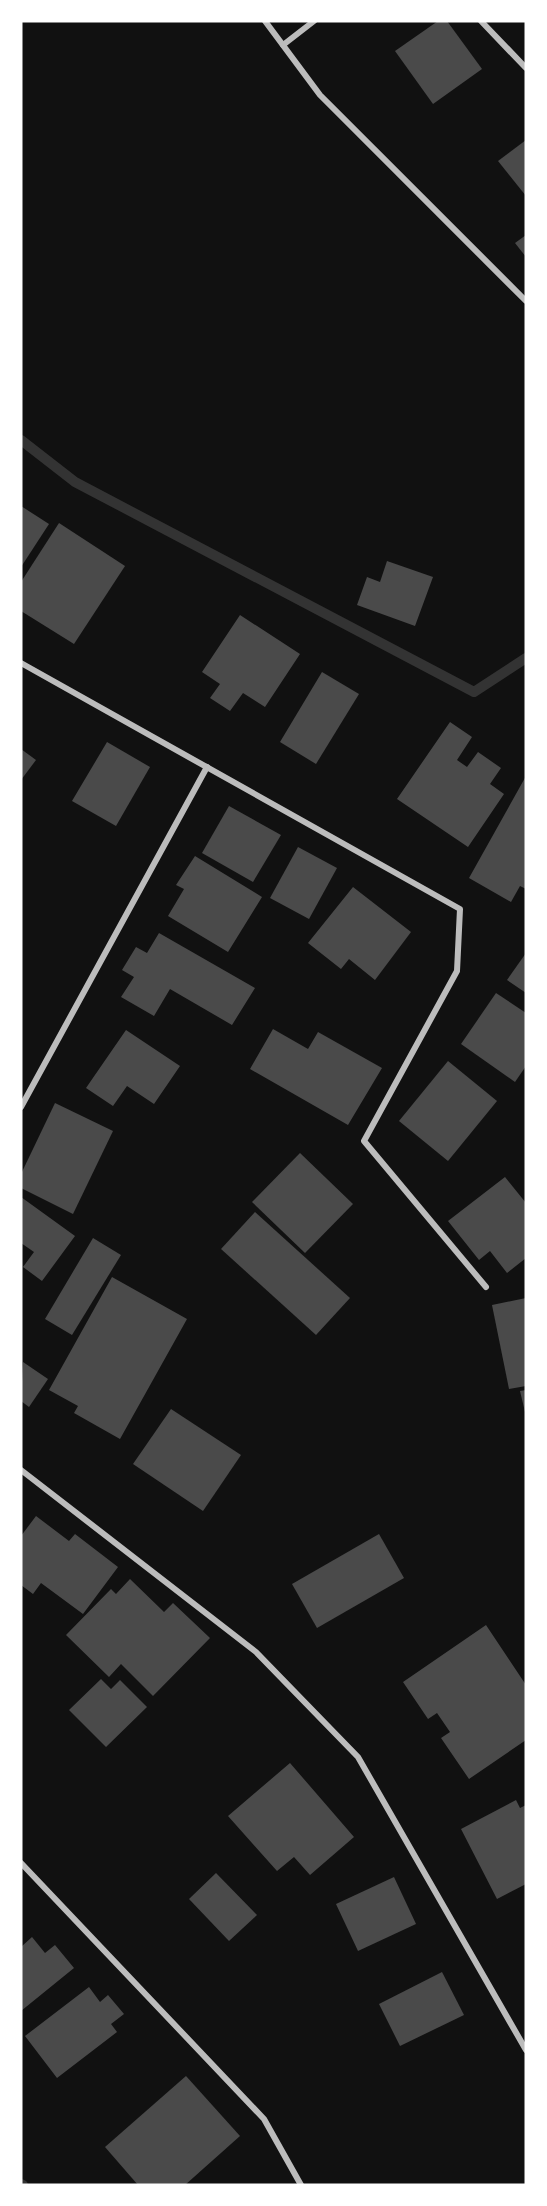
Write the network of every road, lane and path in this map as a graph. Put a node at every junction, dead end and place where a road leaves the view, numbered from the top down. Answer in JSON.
{"nodes":[{"id":1,"x":265,"y":21,"type":"edge"},
{"id":2,"x":314,"y":21,"type":"edge"},
{"id":3,"x":481,"y":21,"type":"edge"},
{"id":4,"x":283,"y":45,"type":"junction"},
{"id":5,"x":526,"y":68,"type":"edge"},
{"id":6,"x":526,"y":301,"type":"edge"},
{"id":7,"x":21,"y":663,"type":"edge"},
{"id":8,"x":207,"y":767,"type":"junction"},
{"id":9,"x":21,"y":1107,"type":"edge"},
{"id":10,"x":486,"y":1287,"type":"dead end"},
{"id":11,"x":21,"y":1470,"type":"edge"},
{"id":12,"x":21,"y":1863,"type":"edge"},
{"id":13,"x":526,"y":2050,"type":"edge"},
{"id":14,"x":301,"y":2185,"type":"edge"}],
"edges":[{"from":1,"to":4,"type":"street"},
{"from":2,"to":4,"type":"street"},
{"from":3,"to":5,"type":"street"},
{"from":4,"to":6,"type":"street"},
{"from":7,"to":8,"type":"street"},
{"from":8,"to":9,"type":"street"},
{"from":8,"to":10,"type":"street"},
{"from":11,"to":13,"type":"street"},
{"from":12,"to":14,"type":"street"}]}
